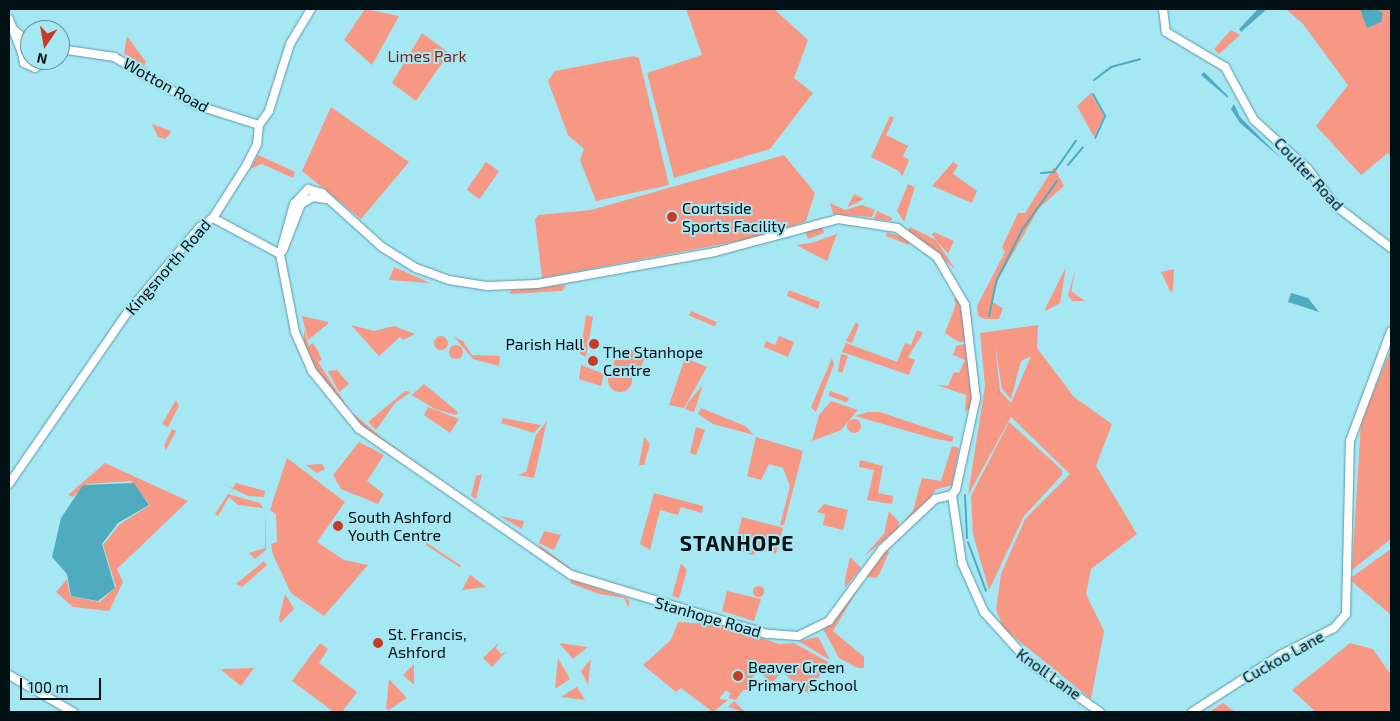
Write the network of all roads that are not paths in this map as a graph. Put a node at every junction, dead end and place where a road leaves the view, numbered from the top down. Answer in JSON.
{"nodes":[{"id":1,"x":311,"y":9,"type":"edge"},
{"id":2,"x":1163,"y":9,"type":"edge"},
{"id":3,"x":9,"y":19,"type":"edge"},
{"id":4,"x":12,"y":27,"type":"junction"},
{"id":5,"x":20,"y":35,"type":"edge"},
{"id":6,"x":20,"y":48,"type":"edge"},
{"id":7,"x":71,"y":50,"type":"edge"},
{"id":8,"x":259,"y":125,"type":"junction"},
{"id":9,"x":213,"y":218,"type":"junction"},
{"id":10,"x":1391,"y":248,"type":"edge"},
{"id":11,"x":280,"y":254,"type":"junction"},
{"id":12,"x":1391,"y":331,"type":"edge"},
{"id":13,"x":9,"y":484,"type":"edge"},
{"id":14,"x":952,"y":495,"type":"junction"},
{"id":15,"x":9,"y":675,"type":"edge"},
{"id":16,"x":73,"y":712,"type":"edge"},
{"id":17,"x":1100,"y":712,"type":"edge"},
{"id":18,"x":1192,"y":712,"type":"edge"}],
"edges":[{"from":1,"to":8,"type":"street","name":"Kingsnorth Road"},
{"from":2,"to":10,"type":"street","name":"Coulter Road"},
{"from":3,"to":4,"type":"street"},
{"from":4,"to":5,"type":"street"},
{"from":4,"to":6,"type":"street"},
{"from":7,"to":8,"type":"street","name":"Wotton Road"},
{"from":8,"to":9,"type":"street","name":"Kingsnorth Road"},
{"from":9,"to":11,"type":"street"},
{"from":9,"to":13,"type":"street","name":"Kingsnorth Road"},
{"from":11,"to":14,"type":"street","name":"Stanhope Road"},
{"from":11,"to":14,"type":"street","name":"Stanhope Road"},
{"from":12,"to":18,"type":"street","name":"Cuckoo Lane"},
{"from":14,"to":17,"type":"street","name":"Knoll Lane"},
{"from":15,"to":16,"type":"street"}]}
